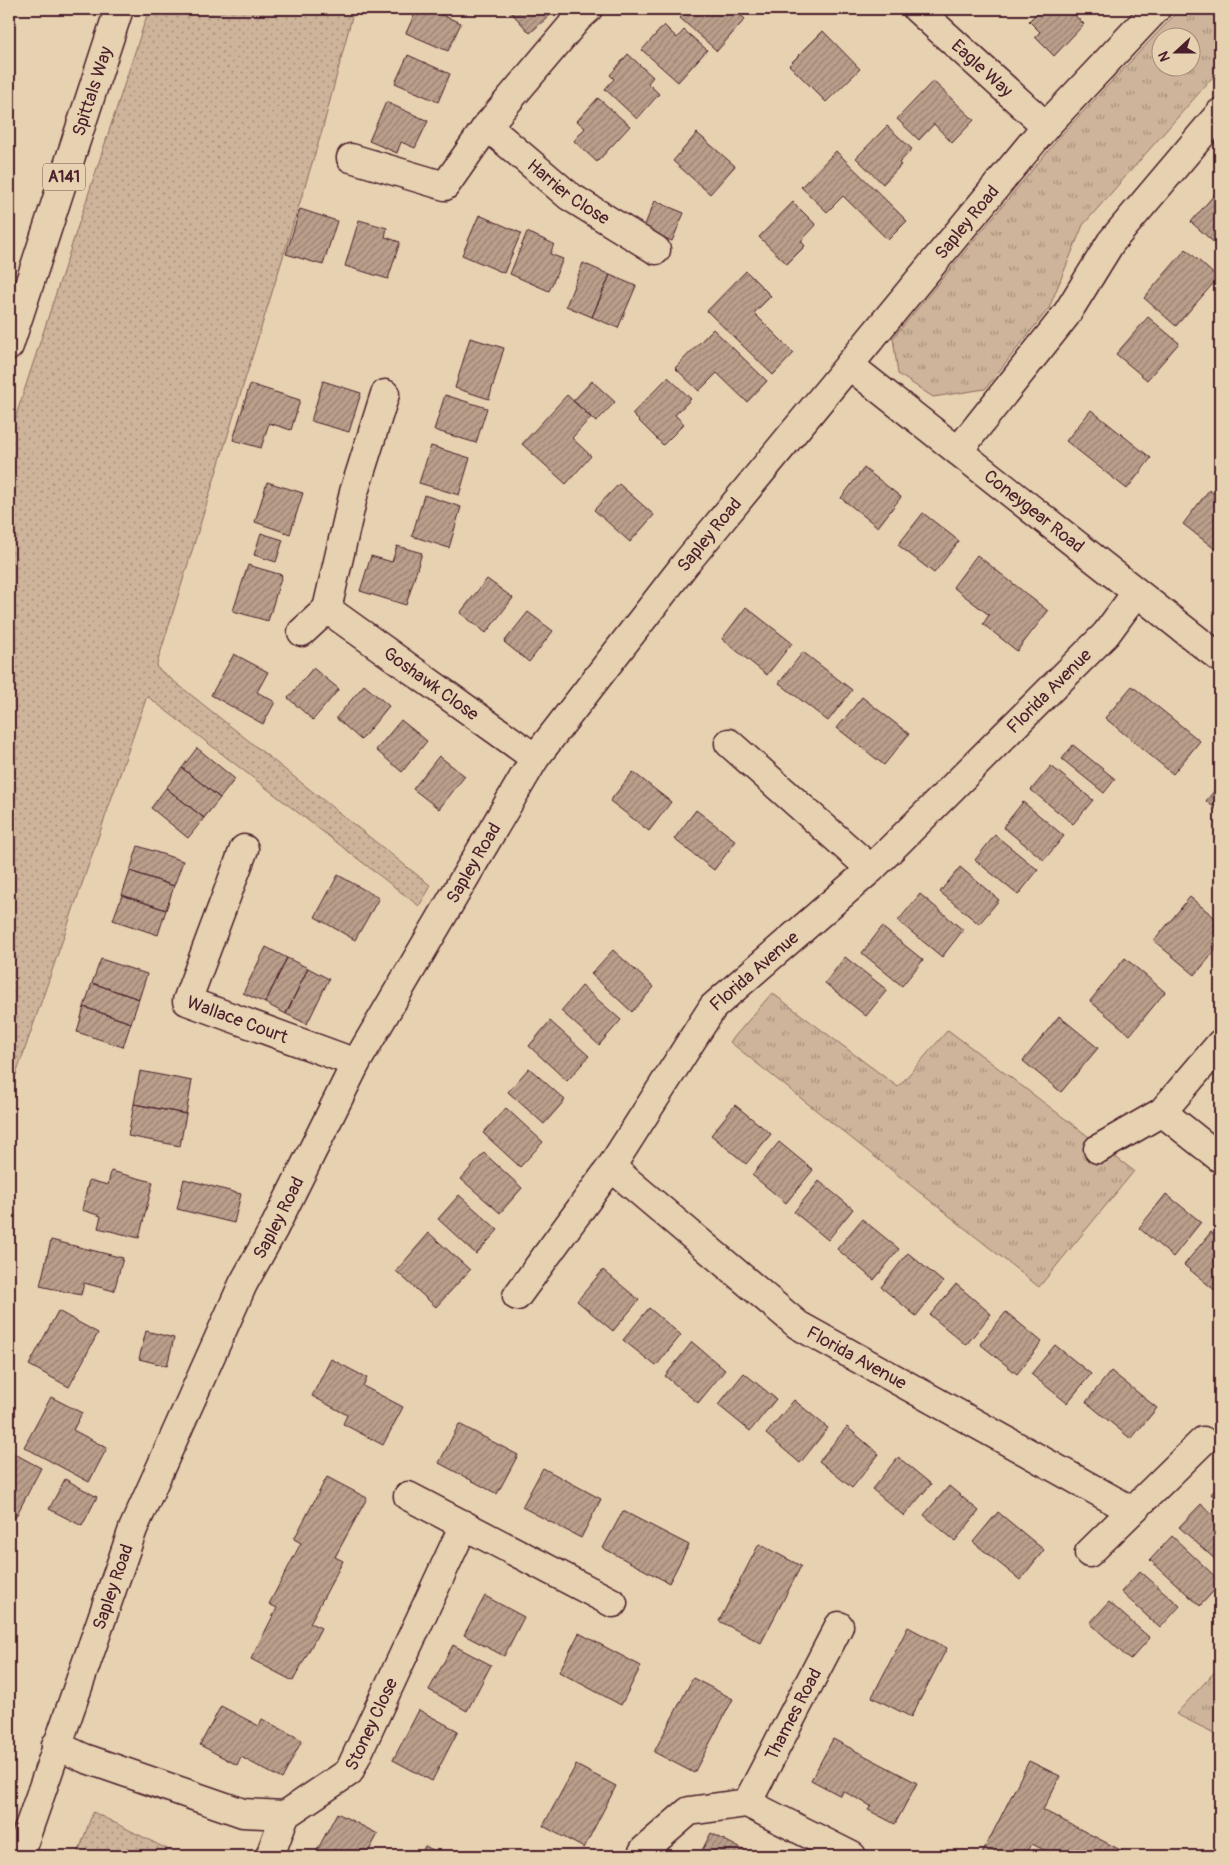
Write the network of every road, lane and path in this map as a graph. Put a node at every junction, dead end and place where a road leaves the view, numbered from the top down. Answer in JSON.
{"nodes":[{"id":1,"x":119,"y":9,"type":"edge"},
{"id":2,"x":588,"y":9,"type":"edge"},
{"id":3,"x":917,"y":9,"type":"edge"},
{"id":4,"x":1156,"y":9,"type":"edge"},
{"id":5,"x":1220,"y":113,"type":"edge"},
{"id":6,"x":487,"y":126,"type":"junction"},
{"id":7,"x":1046,"y":126,"type":"junction"},
{"id":8,"x":351,"y":158,"type":"dead end"},
{"id":9,"x":656,"y":250,"type":"dead end"},
{"id":10,"x":9,"y":346,"type":"edge"},
{"id":11,"x":849,"y":365,"type":"junction"},
{"id":12,"x":385,"y":394,"type":"dead end"},
{"id":13,"x":958,"y":451,"type":"junction"},
{"id":14,"x":1136,"y":593,"type":"junction"},
{"id":15,"x":327,"y":609,"type":"junction"},
{"id":16,"x":302,"y":632,"type":"dead end"},
{"id":17,"x":1220,"y":658,"type":"edge"},
{"id":18,"x":728,"y":744,"type":"dead end"},
{"id":19,"x":535,"y":758,"type":"junction"},
{"id":20,"x":244,"y":849,"type":"dead end"},
{"id":21,"x":871,"y":869,"type":"junction"},
{"id":22,"x":1220,"y":1044,"type":"edge"},
{"id":23,"x":356,"y":1063,"type":"junction"},
{"id":24,"x":1162,"y":1112,"type":"junction"},
{"id":25,"x":1098,"y":1149,"type":"dead end"},
{"id":26,"x":1220,"y":1158,"type":"edge"},
{"id":27,"x":610,"y":1167,"type":"junction"},
{"id":28,"x":518,"y":1296,"type":"dead end"},
{"id":29,"x":1203,"y":1441,"type":"dead end"},
{"id":30,"x":408,"y":1496,"type":"dead end"},
{"id":31,"x":1131,"y":1510,"type":"junction"},
{"id":32,"x":464,"y":1524,"type":"junction"},
{"id":33,"x":1089,"y":1553,"type":"dead end"},
{"id":34,"x":613,"y":1603,"type":"dead end"},
{"id":35,"x":839,"y":1626,"type":"dead end"},
{"id":36,"x":56,"y":1745,"type":"junction"},
{"id":37,"x":747,"y":1803,"type":"junction"},
{"id":38,"x":285,"y":1815,"type":"junction"},
{"id":39,"x":19,"y":1856,"type":"edge"},
{"id":40,"x":270,"y":1856,"type":"edge"},
{"id":41,"x":641,"y":1856,"type":"edge"},
{"id":42,"x":852,"y":1856,"type":"edge"}],
"edges":[{"from":1,"to":10,"type":"main road","name":"Spittals Way","number":"A141"},
{"from":2,"to":6,"type":"main road"},
{"from":3,"to":7,"type":"main road","name":"Eagle Way"},
{"from":4,"to":7,"type":"main road","name":"Sapley Road"},
{"from":5,"to":13,"type":"main road"},
{"from":6,"to":8,"type":"main road"},
{"from":6,"to":9,"type":"main road","name":"Harrier Close"},
{"from":7,"to":11,"type":"main road","name":"Sapley Road"},
{"from":11,"to":13,"type":"main road","name":"Coneygear Road"},
{"from":11,"to":19,"type":"main road","name":"Sapley Road"},
{"from":12,"to":15,"type":"main road"},
{"from":13,"to":14,"type":"main road","name":"Coneygear Road"},
{"from":14,"to":17,"type":"main road","name":"Coneygear Road"},
{"from":14,"to":21,"type":"main road","name":"Florida Avenue"},
{"from":15,"to":16,"type":"main road"},
{"from":15,"to":19,"type":"main road","name":"Goshawk Close"},
{"from":18,"to":21,"type":"main road"},
{"from":19,"to":23,"type":"main road","name":"Sapley Road"},
{"from":20,"to":23,"type":"main road","name":"Wallace Court"},
{"from":21,"to":27,"type":"main road","name":"Florida Avenue"},
{"from":22,"to":24,"type":"main road"},
{"from":23,"to":36,"type":"main road","name":"Sapley Road"},
{"from":24,"to":25,"type":"main road"},
{"from":24,"to":26,"type":"main road"},
{"from":27,"to":28,"type":"main road","name":"Florida Avenue"},
{"from":27,"to":31,"type":"main road","name":"Florida Avenue"},
{"from":29,"to":31,"type":"main road"},
{"from":30,"to":32,"type":"main road"},
{"from":31,"to":33,"type":"main road"},
{"from":32,"to":34,"type":"main road"},
{"from":32,"to":38,"type":"main road","name":"Stoney Close"},
{"from":35,"to":37,"type":"main road","name":"Thames Road"},
{"from":36,"to":38,"type":"main road"},
{"from":36,"to":39,"type":"main road","name":"Sapley Road"},
{"from":37,"to":41,"type":"main road"},
{"from":37,"to":42,"type":"main road"},
{"from":38,"to":40,"type":"main road"}]}
